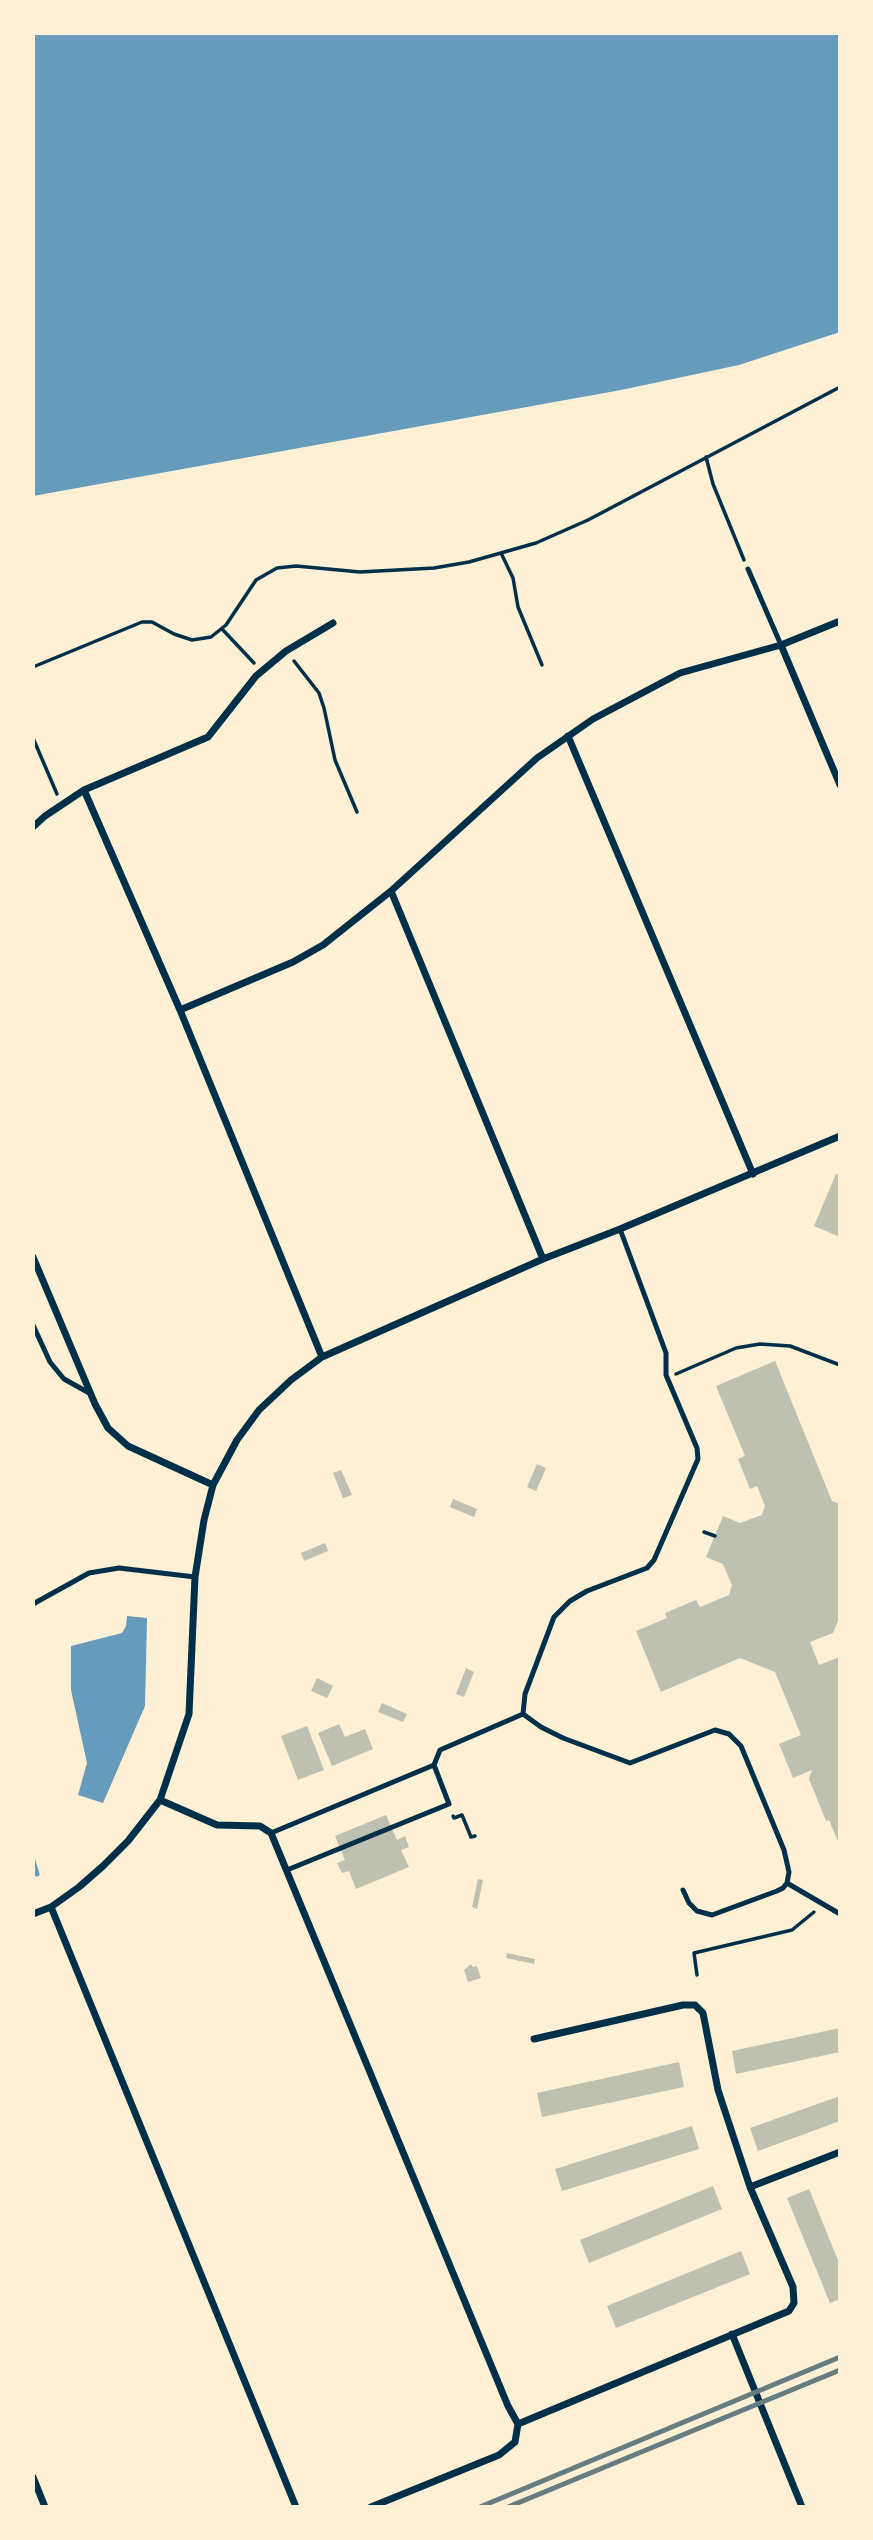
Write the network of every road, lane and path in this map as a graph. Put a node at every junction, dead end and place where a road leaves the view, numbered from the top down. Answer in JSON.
{"nodes":[{"id":1,"x":840,"y":387,"type":"edge"},
{"id":2,"x":706,"y":457,"type":"junction"},
{"id":3,"x":501,"y":553,"type":"junction"},
{"id":4,"x":748,"y":569,"type":"joint"},
{"id":5,"x":840,"y":621,"type":"edge"},
{"id":6,"x":333,"y":623,"type":"dead end"},
{"id":7,"x":222,"y":629,"type":"junction"},
{"id":8,"x":781,"y":645,"type":"junction"},
{"id":9,"x":286,"y":651,"type":"junction"},
{"id":10,"x":542,"y":665,"type":"dead end"},
{"id":11,"x":33,"y":667,"type":"edge"},
{"id":12,"x":262,"y":671,"type":"junction"},
{"id":13,"x":568,"y":736,"type":"junction"},
{"id":14,"x":33,"y":738,"type":"edge"},
{"id":15,"x":840,"y":785,"type":"edge"},
{"id":16,"x":84,"y":790,"type":"junction"},
{"id":17,"x":62,"y":804,"type":"junction"},
{"id":18,"x":357,"y":812,"type":"dead end"},
{"id":19,"x":33,"y":827,"type":"edge"},
{"id":20,"x":391,"y":891,"type":"junction"},
{"id":21,"x":180,"y":1010,"type":"junction"},
{"id":22,"x":840,"y":1136,"type":"edge"},
{"id":23,"x":753,"y":1174,"type":"junction"},
{"id":24,"x":620,"y":1230,"type":"junction"},
{"id":25,"x":33,"y":1257,"type":"edge"},
{"id":26,"x":543,"y":1259,"type":"junction"},
{"id":27,"x":33,"y":1325,"type":"edge"},
{"id":28,"x":323,"y":1357,"type":"junction"},
{"id":29,"x":840,"y":1365,"type":"edge"},
{"id":30,"x":667,"y":1377,"type":"junction"},
{"id":31,"x":91,"y":1394,"type":"junction"},
{"id":32,"x":213,"y":1485,"type":"junction"},
{"id":33,"x":704,"y":1532,"type":"dead end"},
{"id":34,"x":715,"y":1536,"type":"dead end"},
{"id":35,"x":195,"y":1577,"type":"junction"},
{"id":36,"x":33,"y":1604,"type":"edge"},
{"id":37,"x":523,"y":1714,"type":"junction"},
{"id":38,"x":434,"y":1765,"type":"junction"},
{"id":39,"x":160,"y":1800,"type":"junction"},
{"id":40,"x":449,"y":1804,"type":"junction"},
{"id":41,"x":271,"y":1833,"type":"junction"},
{"id":42,"x":475,"y":1836,"type":"dead end"},
{"id":43,"x":287,"y":1870,"type":"junction"},
{"id":44,"x":787,"y":1883,"type":"junction"},
{"id":45,"x":683,"y":1890,"type":"dead end"},
{"id":46,"x":51,"y":1907,"type":"junction"},
{"id":47,"x":814,"y":1912,"type":"dead end"},
{"id":48,"x":33,"y":1914,"type":"edge"},
{"id":49,"x":840,"y":1914,"type":"edge"},
{"id":50,"x":697,"y":1975,"type":"dead end"},
{"id":51,"x":534,"y":2039,"type":"dead end"},
{"id":52,"x":840,"y":2152,"type":"edge"},
{"id":53,"x":750,"y":2187,"type":"junction"},
{"id":54,"x":732,"y":2334,"type":"junction"},
{"id":55,"x":518,"y":2424,"type":"junction"},
{"id":56,"x":33,"y":2477,"type":"edge"},
{"id":57,"x":45,"y":2507,"type":"edge"},
{"id":58,"x":296,"y":2507,"type":"edge"},
{"id":59,"x":371,"y":2507,"type":"edge"},
{"id":60,"x":802,"y":2507,"type":"edge"}],
"edges":[{"from":1,"to":2,"type":"path"},
{"from":2,"to":3,"type":"path"},
{"from":2,"to":4,"type":"path"},
{"from":3,"to":7,"type":"path"},
{"from":3,"to":10,"type":"path"},
{"from":4,"to":8,"type":"lane"},
{"from":5,"to":8,"type":"street"},
{"from":6,"to":9,"type":"street"},
{"from":7,"to":11,"type":"path"},
{"from":7,"to":12,"type":"path"},
{"from":8,"to":13,"type":"street"},
{"from":8,"to":15,"type":"street"},
{"from":9,"to":12,"type":"street"},
{"from":9,"to":18,"type":"path"},
{"from":12,"to":16,"type":"street"},
{"from":13,"to":20,"type":"street"},
{"from":13,"to":23,"type":"street"},
{"from":14,"to":17,"type":"path"},
{"from":16,"to":17,"type":"street"},
{"from":16,"to":21,"type":"street"},
{"from":17,"to":19,"type":"street"},
{"from":20,"to":21,"type":"street"},
{"from":20,"to":26,"type":"street"},
{"from":21,"to":28,"type":"street"},
{"from":22,"to":23,"type":"street"},
{"from":23,"to":24,"type":"street"},
{"from":24,"to":26,"type":"street"},
{"from":24,"to":30,"type":"lane"},
{"from":25,"to":31,"type":"street"},
{"from":26,"to":28,"type":"street"},
{"from":27,"to":31,"type":"lane"},
{"from":28,"to":32,"type":"street"},
{"from":29,"to":30,"type":"path"},
{"from":30,"to":37,"type":"lane"},
{"from":31,"to":32,"type":"street"},
{"from":32,"to":35,"type":"street"},
{"from":33,"to":34,"type":"path"},
{"from":35,"to":36,"type":"lane"},
{"from":35,"to":39,"type":"street"},
{"from":37,"to":38,"type":"lane"},
{"from":37,"to":44,"type":"lane"},
{"from":38,"to":40,"type":"lane"},
{"from":38,"to":41,"type":"lane"},
{"from":39,"to":41,"type":"street"},
{"from":39,"to":46,"type":"street"},
{"from":40,"to":42,"type":"path"},
{"from":40,"to":43,"type":"lane"},
{"from":41,"to":43,"type":"street"},
{"from":43,"to":55,"type":"street"},
{"from":44,"to":45,"type":"lane"},
{"from":44,"to":49,"type":"lane"},
{"from":46,"to":48,"type":"street"},
{"from":46,"to":58,"type":"street"},
{"from":47,"to":50,"type":"path"},
{"from":51,"to":53,"type":"street"},
{"from":52,"to":53,"type":"street"},
{"from":53,"to":54,"type":"street"},
{"from":54,"to":55,"type":"street"},
{"from":54,"to":60,"type":"street"},
{"from":55,"to":59,"type":"street"},
{"from":56,"to":57,"type":"street"}]}
